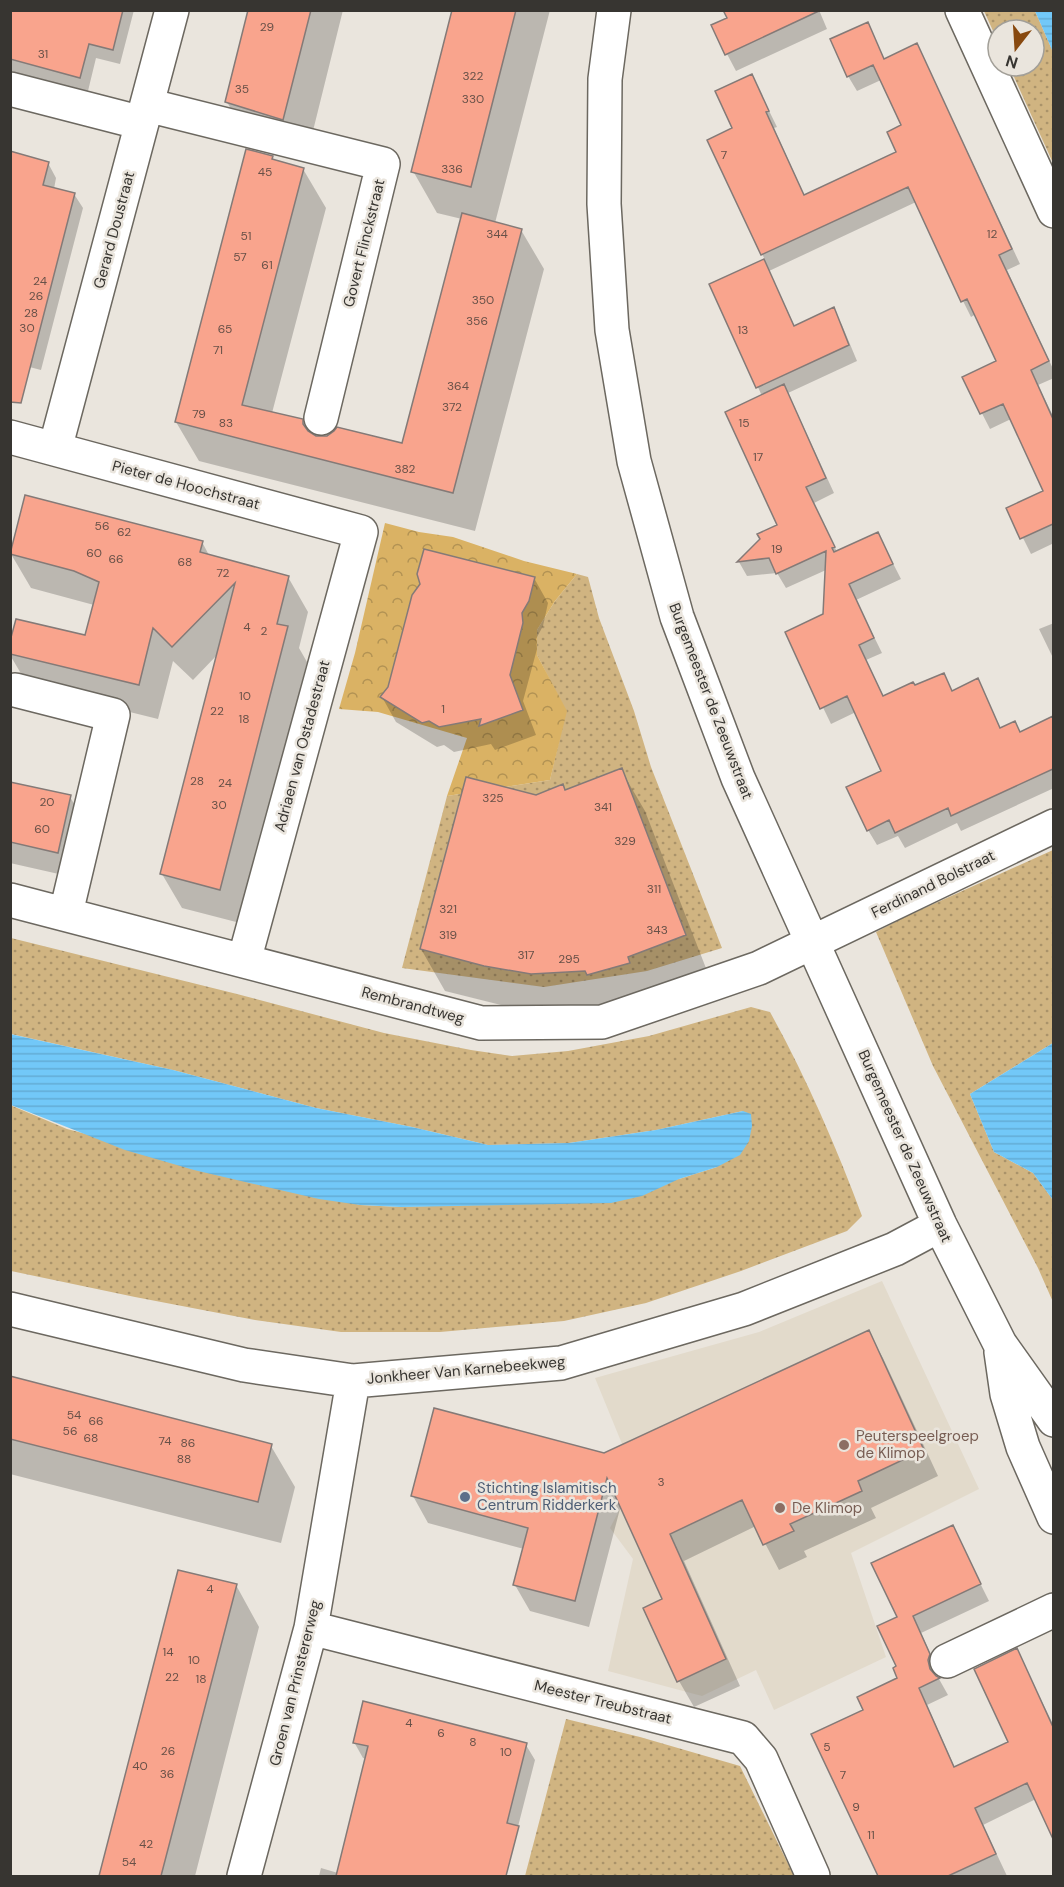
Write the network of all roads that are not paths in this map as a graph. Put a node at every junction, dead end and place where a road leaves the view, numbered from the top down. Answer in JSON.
{"nodes":[{"id":1,"x":172,"y":10,"type":"edge"},
{"id":2,"x":614,"y":10,"type":"edge"},
{"id":3,"x":962,"y":10,"type":"edge"},
{"id":4,"x":10,"y":89,"type":"edge"},
{"id":5,"x":145,"y":114,"type":"junction"},
{"id":6,"x":1053,"y":211,"type":"edge"},
{"id":7,"x":321,"y":418,"type":"dead end"},
{"id":8,"x":10,"y":437,"type":"edge"},
{"id":9,"x":55,"y":449,"type":"junction"},
{"id":10,"x":361,"y":532,"type":"joint"},
{"id":11,"x":15,"y":690,"type":"dead end"},
{"id":12,"x":1053,"y":826,"type":"edge"},
{"id":13,"x":10,"y":900,"type":"edge"},
{"id":14,"x":66,"y":914,"type":"junction"},
{"id":15,"x":812,"y":943,"type":"junction"},
{"id":16,"x":244,"y":961,"type":"junction"},
{"id":17,"x":940,"y":1225,"type":"junction"},
{"id":18,"x":10,"y":1309,"type":"edge"},
{"id":19,"x":1000,"y":1344,"type":"junction"},
{"id":20,"x":354,"y":1381,"type":"junction"},
{"id":21,"x":1053,"y":1420,"type":"edge"},
{"id":22,"x":1053,"y":1517,"type":"edge"},
{"id":23,"x":1053,"y":1610,"type":"edge"},
{"id":24,"x":311,"y":1628,"type":"junction"},
{"id":25,"x":947,"y":1661,"type":"dead end"},
{"id":26,"x":243,"y":1876,"type":"edge"},
{"id":27,"x":813,"y":1876,"type":"edge"}],
"edges":[{"from":1,"to":5,"type":"street","name":"Gerard Doustraat"},
{"from":2,"to":15,"type":"street","name":"Burgemeester de Zeeuwstraat"},
{"from":3,"to":6,"type":"street"},
{"from":4,"to":5,"type":"street","name":"Govert Flinckstraat"},
{"from":5,"to":7,"type":"street","name":"Govert Flinckstraat"},
{"from":5,"to":9,"type":"street","name":"Gerard Doustraat"},
{"from":8,"to":9,"type":"street","name":"Pieter de Hoochstraat"},
{"from":9,"to":10,"type":"street","name":"Pieter de Hoochstraat"},
{"from":10,"to":16,"type":"street","name":"Adriaen van Ostadestraat"},
{"from":11,"to":14,"type":"street"},
{"from":12,"to":15,"type":"street","name":"Ferdinand Bolstraat"},
{"from":13,"to":14,"type":"street","name":"Rembrandtweg"},
{"from":14,"to":16,"type":"street","name":"Rembrandtweg"},
{"from":15,"to":16,"type":"street","name":"Rembrandtweg"},
{"from":15,"to":17,"type":"street","name":"Burgemeester de Zeeuwstraat"},
{"from":17,"to":19,"type":"street","name":"Burgemeester de Zeeuwstraat"},
{"from":17,"to":20,"type":"street","name":"Jonkheer Van Karnebeekweg"},
{"from":18,"to":20,"type":"street","name":"Jonkheer Van Karnebeekweg"},
{"from":19,"to":21,"type":"street","name":"Burgemeester de Zeeuwstraat"},
{"from":19,"to":22,"type":"street","name":"Burgemeester de Zeeuwstraat"},
{"from":20,"to":24,"type":"street","name":"Groen van Prinstererweg"},
{"from":23,"to":25,"type":"street"},
{"from":24,"to":26,"type":"street","name":"Groen van Prinstererweg"},
{"from":24,"to":27,"type":"street","name":"Meester Treubstraat"}]}
